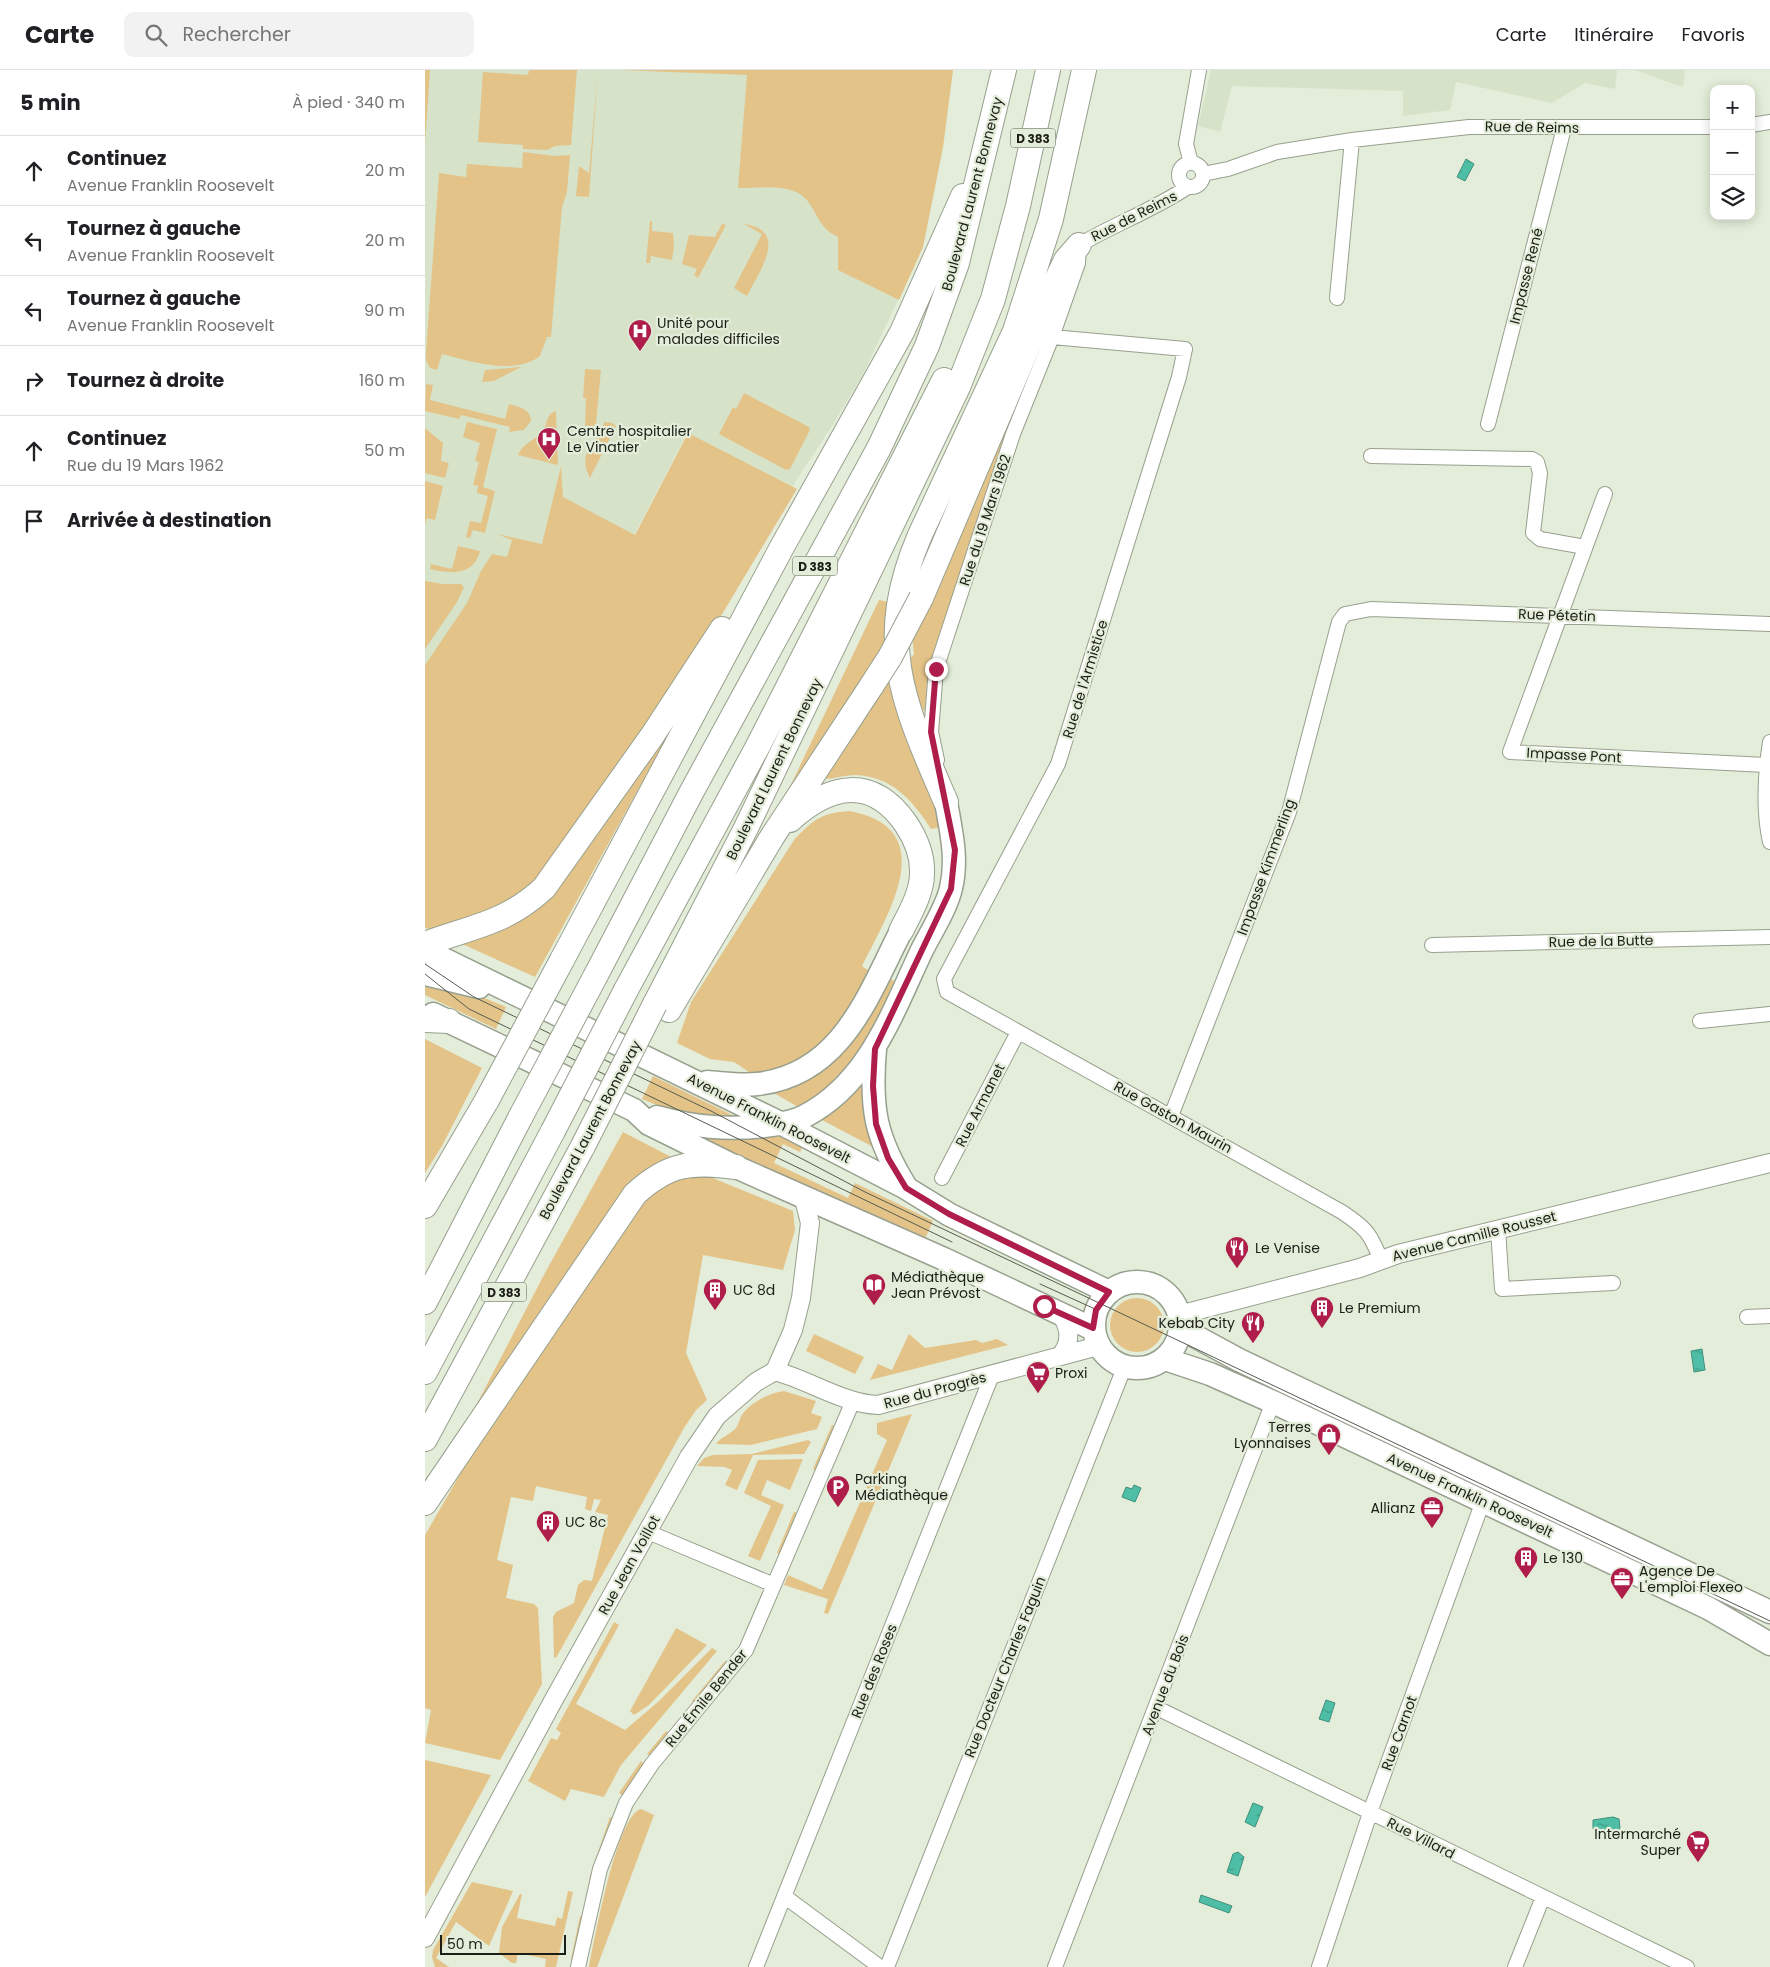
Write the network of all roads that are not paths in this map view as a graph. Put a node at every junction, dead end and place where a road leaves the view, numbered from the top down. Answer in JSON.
{"nodes":[{"id":1,"x":1004,"y":70,"type":"edge"},
{"id":2,"x":1048,"y":70,"type":"edge"},
{"id":3,"x":1084,"y":70,"type":"edge"},
{"id":4,"x":1199,"y":70,"type":"edge"},
{"id":5,"x":1770,"y":122,"type":"edge"},
{"id":6,"x":1755,"y":124,"type":"edge"},
{"id":7,"x":1710,"y":127,"type":"edge"},
{"id":8,"x":1564,"y":128,"type":"junction"},
{"id":9,"x":989,"y":138,"type":"junction"},
{"id":10,"x":1352,"y":140,"type":"junction"},
{"id":11,"x":1191,"y":163,"type":"junction"},
{"id":12,"x":1203,"y":174,"type":"junction"},
{"id":13,"x":1188,"y":187,"type":"junction"},
{"id":14,"x":1018,"y":206,"type":"junction"},
{"id":15,"x":1079,"y":245,"type":"junction"},
{"id":16,"x":1337,"y":298,"type":"dead end"},
{"id":17,"x":1052,"y":337,"type":"junction"},
{"id":18,"x":1488,"y":424,"type":"dead end"},
{"id":19,"x":1371,"y":456,"type":"dead end"},
{"id":20,"x":1605,"y":494,"type":"dead end"},
{"id":21,"x":782,"y":547,"type":"junction"},
{"id":22,"x":1585,"y":548,"type":"junction"},
{"id":23,"x":1345,"y":614,"type":"joint"},
{"id":24,"x":1559,"y":615,"type":"junction"},
{"id":25,"x":1770,"y":624,"type":"edge"},
{"id":26,"x":1770,"y":742,"type":"edge"},
{"id":27,"x":1766,"y":765,"type":"junction"},
{"id":28,"x":946,"y":802,"type":"junction"},
{"id":29,"x":772,"y":837,"type":"junction"},
{"id":30,"x":1770,"y":842,"type":"edge"},
{"id":31,"x":901,"y":931,"type":"joint"},
{"id":32,"x":1770,"y":937,"type":"edge"},
{"id":33,"x":425,"y":944,"type":"edge"},
{"id":34,"x":1432,"y":945,"type":"dead end"},
{"id":35,"x":425,"y":950,"type":"edge"},
{"id":36,"x":425,"y":974,"type":"edge"},
{"id":37,"x":947,"y":992,"type":"joint"},
{"id":38,"x":533,"y":1002,"type":"junction"},
{"id":39,"x":662,"y":1007,"type":"junction"},
{"id":40,"x":425,"y":1010,"type":"edge"},
{"id":41,"x":1770,"y":1014,"type":"edge"},
{"id":42,"x":425,"y":1020,"type":"edge"},
{"id":43,"x":449,"y":1021,"type":"junction"},
{"id":44,"x":1700,"y":1021,"type":"dead end"},
{"id":45,"x":1018,"y":1032,"type":"junction"},
{"id":46,"x":875,"y":1049,"type":"junction"},
{"id":47,"x":697,"y":1082,"type":"junction"},
{"id":48,"x":634,"y":1110,"type":"junction"},
{"id":49,"x":1171,"y":1116,"type":"junction"},
{"id":50,"x":782,"y":1124,"type":"junction"},
{"id":51,"x":1770,"y":1163,"type":"edge"},
{"id":52,"x":736,"y":1167,"type":"junction"},
{"id":53,"x":942,"y":1178,"type":"dead end"},
{"id":54,"x":906,"y":1188,"type":"junction"},
{"id":55,"x":804,"y":1199,"type":"junction"},
{"id":56,"x":425,"y":1206,"type":"edge"},
{"id":57,"x":464,"y":1225,"type":"junction"},
{"id":58,"x":1498,"y":1228,"type":"junction"},
{"id":59,"x":1381,"y":1260,"type":"junction"},
{"id":60,"x":425,"y":1280,"type":"edge"},
{"id":61,"x":1613,"y":1283,"type":"dead end"},
{"id":62,"x":1109,"y":1292,"type":"junction"},
{"id":63,"x":425,"y":1302,"type":"edge"},
{"id":64,"x":1060,"y":1313,"type":"junction"},
{"id":65,"x":1770,"y":1316,"type":"edge"},
{"id":66,"x":1747,"y":1317,"type":"dead end"},
{"id":67,"x":1180,"y":1322,"type":"junction"},
{"id":68,"x":1096,"y":1338,"type":"junction"},
{"id":69,"x":1060,"y":1356,"type":"junction"},
{"id":70,"x":1165,"y":1359,"type":"junction"},
{"id":71,"x":1124,"y":1368,"type":"junction"},
{"id":72,"x":775,"y":1371,"type":"junction"},
{"id":73,"x":425,"y":1372,"type":"edge"},
{"id":74,"x":992,"y":1375,"type":"junction"},
{"id":75,"x":853,"y":1401,"type":"junction"},
{"id":76,"x":1273,"y":1402,"type":"junction"},
{"id":77,"x":425,"y":1439,"type":"edge"},
{"id":78,"x":1483,"y":1501,"type":"junction"},
{"id":79,"x":425,"y":1503,"type":"edge"},
{"id":80,"x":648,"y":1532,"type":"junction"},
{"id":81,"x":773,"y":1585,"type":"junction"},
{"id":82,"x":1770,"y":1612,"type":"edge"},
{"id":83,"x":1770,"y":1644,"type":"edge"},
{"id":84,"x":1157,"y":1708,"type":"junction"},
{"id":85,"x":1371,"y":1811,"type":"junction"},
{"id":86,"x":784,"y":1896,"type":"junction"},
{"id":87,"x":1543,"y":1897,"type":"junction"},
{"id":88,"x":425,"y":1938,"type":"edge"},
{"id":89,"x":578,"y":1967,"type":"edge"},
{"id":90,"x":756,"y":1967,"type":"edge"},
{"id":91,"x":880,"y":1967,"type":"edge"},
{"id":92,"x":887,"y":1967,"type":"edge"},
{"id":93,"x":1055,"y":1967,"type":"edge"},
{"id":94,"x":1319,"y":1967,"type":"edge"},
{"id":95,"x":1515,"y":1967,"type":"edge"},
{"id":96,"x":1687,"y":1967,"type":"edge"}],
"edges":[{"from":1,"to":9,"type":"highway","name":"Boulevard Laurent Bonnevay","number":"D 383"},
{"from":2,"to":14,"type":"highway","name":"Boulevard Laurent Bonnevay","number":"D 383"},
{"from":3,"to":28,"type":"highway"},
{"from":4,"to":11,"type":"street"},
{"from":5,"to":6,"type":"street"},
{"from":7,"to":8,"type":"street","name":"Rue de Reims"},
{"from":8,"to":10,"type":"street","name":"Rue de Reims"},
{"from":8,"to":18,"type":"street","name":"Impasse René"},
{"from":9,"to":21,"type":"highway"},
{"from":9,"to":57,"type":"highway","name":"Boulevard Laurent Bonnevay","number":"D 383","bridge":true},
{"from":10,"to":12,"type":"street","name":"Rue de Reims"},
{"from":10,"to":16,"type":"street"},
{"from":11,"to":12,"type":"street"},
{"from":11,"to":13,"type":"street"},
{"from":12,"to":13,"type":"street"},
{"from":13,"to":15,"type":"street","name":"Rue de Reims"},
{"from":14,"to":39,"type":"highway","name":"Boulevard Laurent Bonnevay","number":"D 383"},
{"from":14,"to":73,"type":"highway","bridge":true},
{"from":15,"to":17,"type":"street","name":"Rue du 19 Mars 1962"},
{"from":15,"to":29,"type":"highway","bridge":true},
{"from":17,"to":28,"type":"street","name":"Rue du 19 Mars 1962"},
{"from":17,"to":37,"type":"street","name":"Rue de l'Armistice"},
{"from":19,"to":22,"type":"street"},
{"from":20,"to":22,"type":"street","name":"Impasse Pont"},
{"from":21,"to":33,"type":"highway"},
{"from":21,"to":56,"type":"highway","bridge":true},
{"from":22,"to":24,"type":"street","name":"Impasse Pont"},
{"from":23,"to":24,"type":"street","name":"Rue Pétetin"},
{"from":23,"to":49,"type":"street","name":"Impasse Kimmerling"},
{"from":24,"to":25,"type":"street","name":"Rue Pétetin"},
{"from":24,"to":27,"type":"street","name":"Impasse Pont"},
{"from":26,"to":27,"type":"street"},
{"from":27,"to":30,"type":"street"},
{"from":28,"to":46,"type":"main road"},
{"from":29,"to":31,"type":"highway"},
{"from":29,"to":39,"type":"highway"},
{"from":31,"to":47,"type":"main road"},
{"from":32,"to":34,"type":"street","name":"Rue de la Butte"},
{"from":35,"to":38,"type":"main road","name":"Avenue Franklin Roosevelt"},
{"from":36,"to":38,"type":"main road"},
{"from":37,"to":45,"type":"street","name":"Rue Gaston Maurin"},
{"from":38,"to":47,"type":"main road","name":"Avenue Franklin Roosevelt"},
{"from":39,"to":77,"type":"highway","name":"Boulevard Laurent Bonnevay","number":"D 383","bridge":true},
{"from":40,"to":43,"type":"main road"},
{"from":41,"to":44,"type":"street"},
{"from":42,"to":43,"type":"highway"},
{"from":43,"to":48,"type":"main road"},
{"from":45,"to":49,"type":"street","name":"Rue Gaston Maurin"},
{"from":45,"to":53,"type":"street","name":"Rue Armanet"},
{"from":46,"to":50,"type":"main road"},
{"from":46,"to":54,"type":"main road"},
{"from":47,"to":50,"type":"main road","name":"Avenue Franklin Roosevelt"},
{"from":48,"to":50,"type":"main road"},
{"from":48,"to":52,"type":"main road"},
{"from":49,"to":59,"type":"street","name":"Rue Gaston Maurin"},
{"from":50,"to":54,"type":"main road","name":"Avenue Franklin Roosevelt"},
{"from":51,"to":58,"type":"street","name":"Avenue Camille Rousset"},
{"from":52,"to":55,"type":"main road"},
{"from":52,"to":79,"type":"highway"},
{"from":54,"to":62,"type":"main road","name":"Avenue Franklin Roosevelt"},
{"from":55,"to":64,"type":"main road"},
{"from":55,"to":72,"type":"street"},
{"from":57,"to":60,"type":"highway"},
{"from":57,"to":63,"type":"highway","name":"Boulevard Laurent Bonnevay","number":"D 383"},
{"from":58,"to":59,"type":"street","name":"Avenue Camille Rousset"},
{"from":58,"to":61,"type":"street"},
{"from":59,"to":67,"type":"street","name":"Avenue Camille Rousset"},
{"from":62,"to":67,"type":"main road","name":"Avenue Franklin Roosevelt"},
{"from":62,"to":68,"type":"main road"},
{"from":64,"to":68,"type":"main road"},
{"from":64,"to":69,"type":"street"},
{"from":65,"to":66,"type":"street"},
{"from":67,"to":70,"type":"main road"},
{"from":67,"to":82,"type":"main road","name":"Avenue Franklin Roosevelt"},
{"from":68,"to":69,"type":"street","name":"Rue du Progrès"},
{"from":68,"to":71,"type":"main road"},
{"from":69,"to":74,"type":"street","name":"Rue du Progrès"},
{"from":70,"to":71,"type":"main road"},
{"from":70,"to":76,"type":"main road","name":"Avenue Franklin Roosevelt"},
{"from":71,"to":92,"type":"street","name":"Rue Docteur Charles Faguin"},
{"from":72,"to":75,"type":"street","name":"Rue du Progrès"},
{"from":72,"to":80,"type":"street","name":"Rue Jean Voillot"},
{"from":74,"to":75,"type":"street","name":"Rue du Progrès"},
{"from":74,"to":86,"type":"street","name":"Rue des Roses"},
{"from":75,"to":81,"type":"street","name":"Rue Émile Bender"},
{"from":76,"to":78,"type":"main road","name":"Avenue Franklin Roosevelt"},
{"from":76,"to":84,"type":"street","name":"Avenue du Bois"},
{"from":78,"to":83,"type":"main road","name":"Avenue Franklin Roosevelt"},
{"from":78,"to":85,"type":"street","name":"Rue Carnot"},
{"from":80,"to":81,"type":"street"},
{"from":80,"to":88,"type":"street","name":"Rue Jean Voillot"},
{"from":81,"to":89,"type":"street","name":"Rue Émile Bender"},
{"from":84,"to":85,"type":"street","name":"Rue Villard"},
{"from":84,"to":93,"type":"street","name":"Avenue du Bois"},
{"from":85,"to":87,"type":"street","name":"Rue Villard"},
{"from":85,"to":94,"type":"street","name":"Rue Carnot"},
{"from":86,"to":90,"type":"street","name":"Rue des Roses"},
{"from":86,"to":91,"type":"street"},
{"from":87,"to":95,"type":"street"},
{"from":87,"to":96,"type":"street","name":"Rue Villard"}]}
